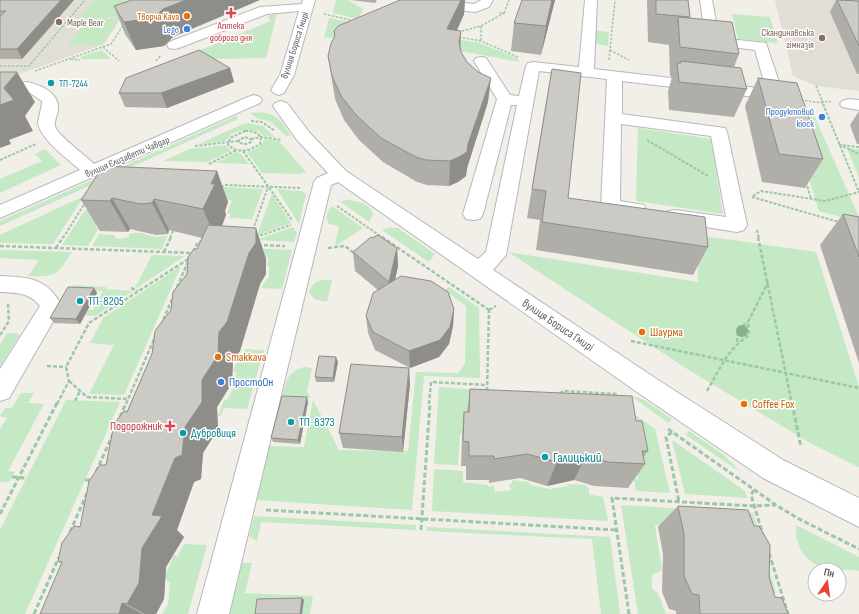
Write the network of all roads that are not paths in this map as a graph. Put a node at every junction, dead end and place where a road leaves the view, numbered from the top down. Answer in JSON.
{"nodes":[{"id":1,"x":419,"y":0,"type":"edge"},
{"id":2,"x":487,"y":0,"type":"edge"},
{"id":3,"x":591,"y":0,"type":"edge"},
{"id":4,"x":706,"y":0,"type":"edge"},
{"id":5,"x":308,"y":3,"type":"edge"},
{"id":6,"x":174,"y":45,"type":"dead end"},
{"id":7,"x":481,"y":61,"type":"dead end"},
{"id":8,"x":586,"y":70,"type":"junction"},
{"id":9,"x":615,"y":76,"type":"junction"},
{"id":10,"x":0,"y":91,"type":"edge"},
{"id":11,"x":775,"y":94,"type":"junction"},
{"id":12,"x":280,"y":98,"type":"junction"},
{"id":13,"x":798,"y":98,"type":"edge"},
{"id":14,"x":505,"y":99,"type":"junction"},
{"id":15,"x":254,"y":100,"type":"joint"},
{"id":16,"x":526,"y":102,"type":"junction"},
{"id":17,"x":613,"y":124,"type":"junction"},
{"id":18,"x":92,"y":171,"type":"junction"},
{"id":19,"x":340,"y":175,"type":"junction"},
{"id":20,"x":0,"y":212,"type":"edge"},
{"id":21,"x":473,"y":214,"type":"dead end"},
{"id":22,"x":480,"y":270,"type":"junction"},
{"id":23,"x":4,"y":292,"type":"edge"},
{"id":24,"x":0,"y":390,"type":"edge"},
{"id":25,"x":859,"y":513,"type":"edge"},
{"id":26,"x":212,"y":614,"type":"edge"}],
"edges":[{"from":1,"to":2,"type":"street"},
{"from":3,"to":8,"type":"street"},
{"from":4,"to":11,"type":"street"},
{"from":5,"to":6,"type":"street"},
{"from":5,"to":12,"type":"street","name":"вулиця Бориса Гмирі"},
{"from":7,"to":14,"type":"street"},
{"from":8,"to":9,"type":"street"},
{"from":8,"to":16,"type":"street"},
{"from":9,"to":11,"type":"street"},
{"from":9,"to":17,"type":"street"},
{"from":10,"to":18,"type":"street"},
{"from":11,"to":13,"type":"street"},
{"from":12,"to":15,"type":"street","name":"вулиця Бориса Гмирі"},
{"from":12,"to":19,"type":"street","name":"вулиця Бориса Гмирі"},
{"from":14,"to":16,"type":"street"},
{"from":14,"to":21,"type":"street"},
{"from":15,"to":18,"type":"street","name":"вулиця Єлизавети Чавдар"},
{"from":16,"to":22,"type":"street"},
{"from":17,"to":17,"type":"street"},
{"from":18,"to":20,"type":"street","name":"вулиця Єлизавети Чавдар"},
{"from":19,"to":22,"type":"street","name":"вулиця Бориса Гмирі"},
{"from":19,"to":26,"type":"street"},
{"from":22,"to":25,"type":"street","name":"вулиця Бориса Гмирі"},
{"from":23,"to":24,"type":"street"}]}
